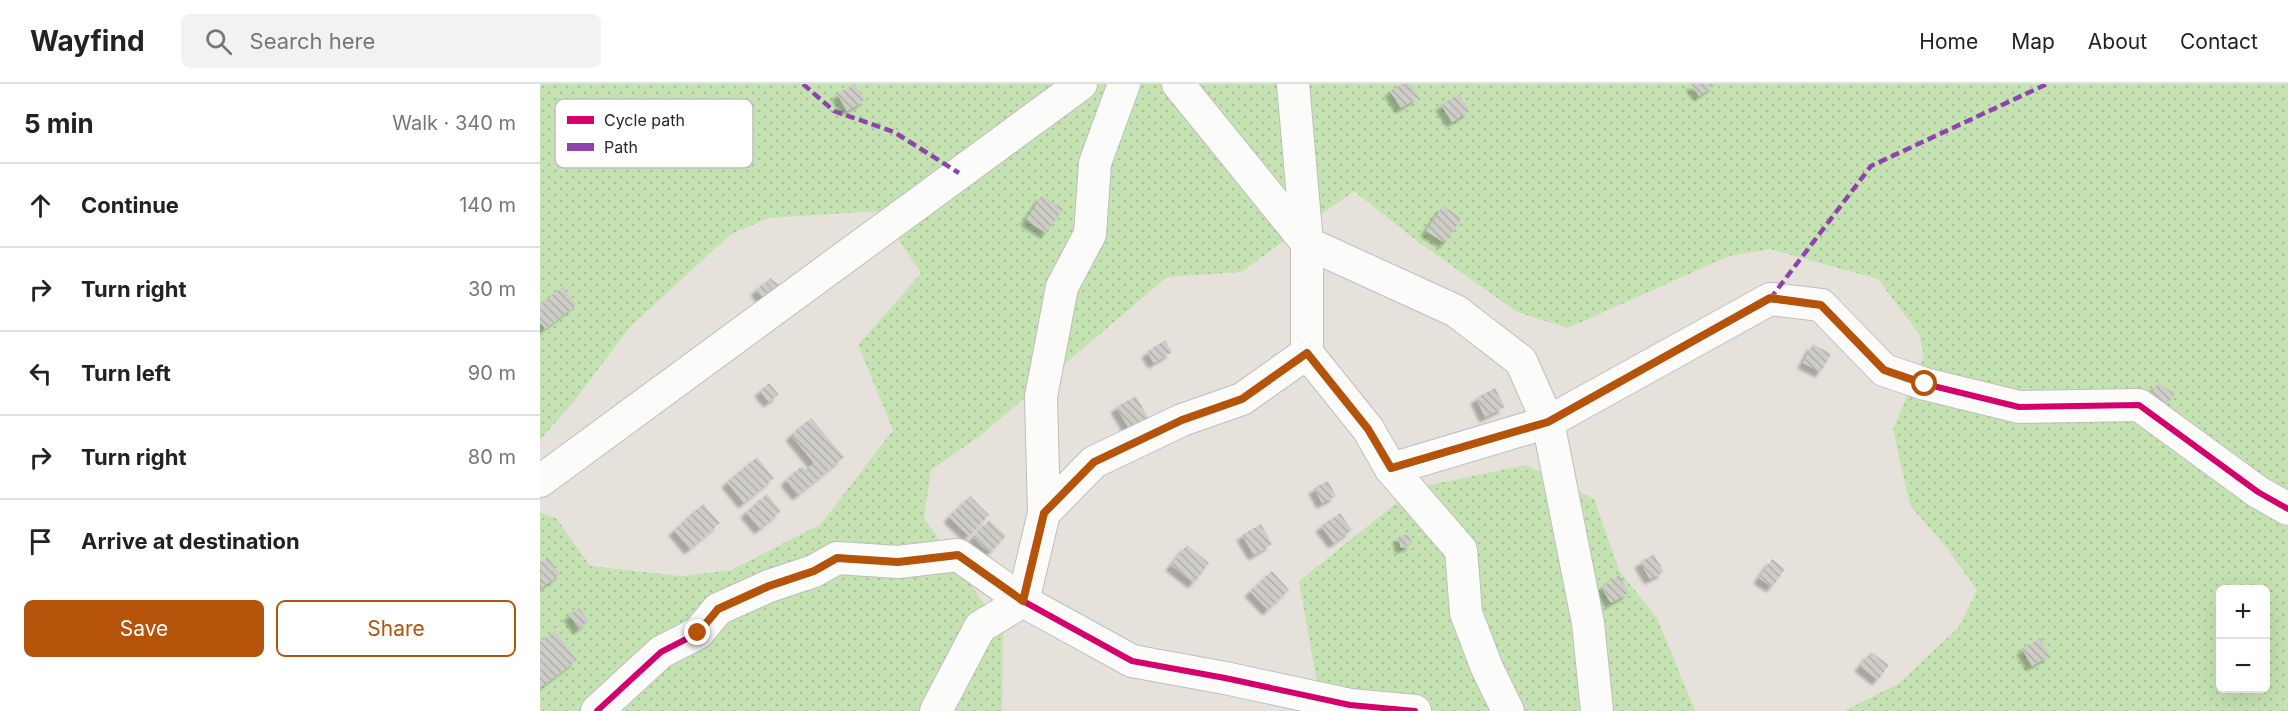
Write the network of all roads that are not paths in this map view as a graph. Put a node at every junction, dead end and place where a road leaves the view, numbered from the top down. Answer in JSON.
{"nodes":[{"id":1,"x":1081,"y":84,"type":"edge"},
{"id":2,"x":1124,"y":84,"type":"edge"},
{"id":3,"x":1178,"y":84,"type":"edge"},
{"id":4,"x":1293,"y":84,"type":"edge"},
{"id":5,"x":1307,"y":243,"type":"junction"},
{"id":6,"x":1307,"y":353,"type":"junction"},
{"id":7,"x":1548,"y":422,"type":"junction"},
{"id":8,"x":1391,"y":468,"type":"junction"},
{"id":9,"x":540,"y":481,"type":"edge"},
{"id":10,"x":2288,"y":509,"type":"edge"},
{"id":11,"x":1044,"y":513,"type":"junction"},
{"id":12,"x":1023,"y":601,"type":"junction"},
{"id":13,"x":597,"y":711,"type":"edge"},
{"id":14,"x":936,"y":711,"type":"edge"},
{"id":15,"x":1415,"y":711,"type":"edge"},
{"id":16,"x":1508,"y":711,"type":"edge"},
{"id":17,"x":1597,"y":711,"type":"edge"}],
"edges":[{"from":1,"to":9,"type":"street"},
{"from":2,"to":11,"type":"street"},
{"from":3,"to":5,"type":"street"},
{"from":4,"to":5,"type":"street"},
{"from":5,"to":6,"type":"street"},
{"from":5,"to":7,"type":"street"},
{"from":6,"to":8,"type":"street"},
{"from":6,"to":11,"type":"street"},
{"from":7,"to":8,"type":"street"},
{"from":7,"to":10,"type":"street"},
{"from":7,"to":17,"type":"street"},
{"from":8,"to":16,"type":"street"},
{"from":11,"to":12,"type":"street"},
{"from":12,"to":13,"type":"street"},
{"from":12,"to":14,"type":"street"},
{"from":12,"to":15,"type":"street"}]}
